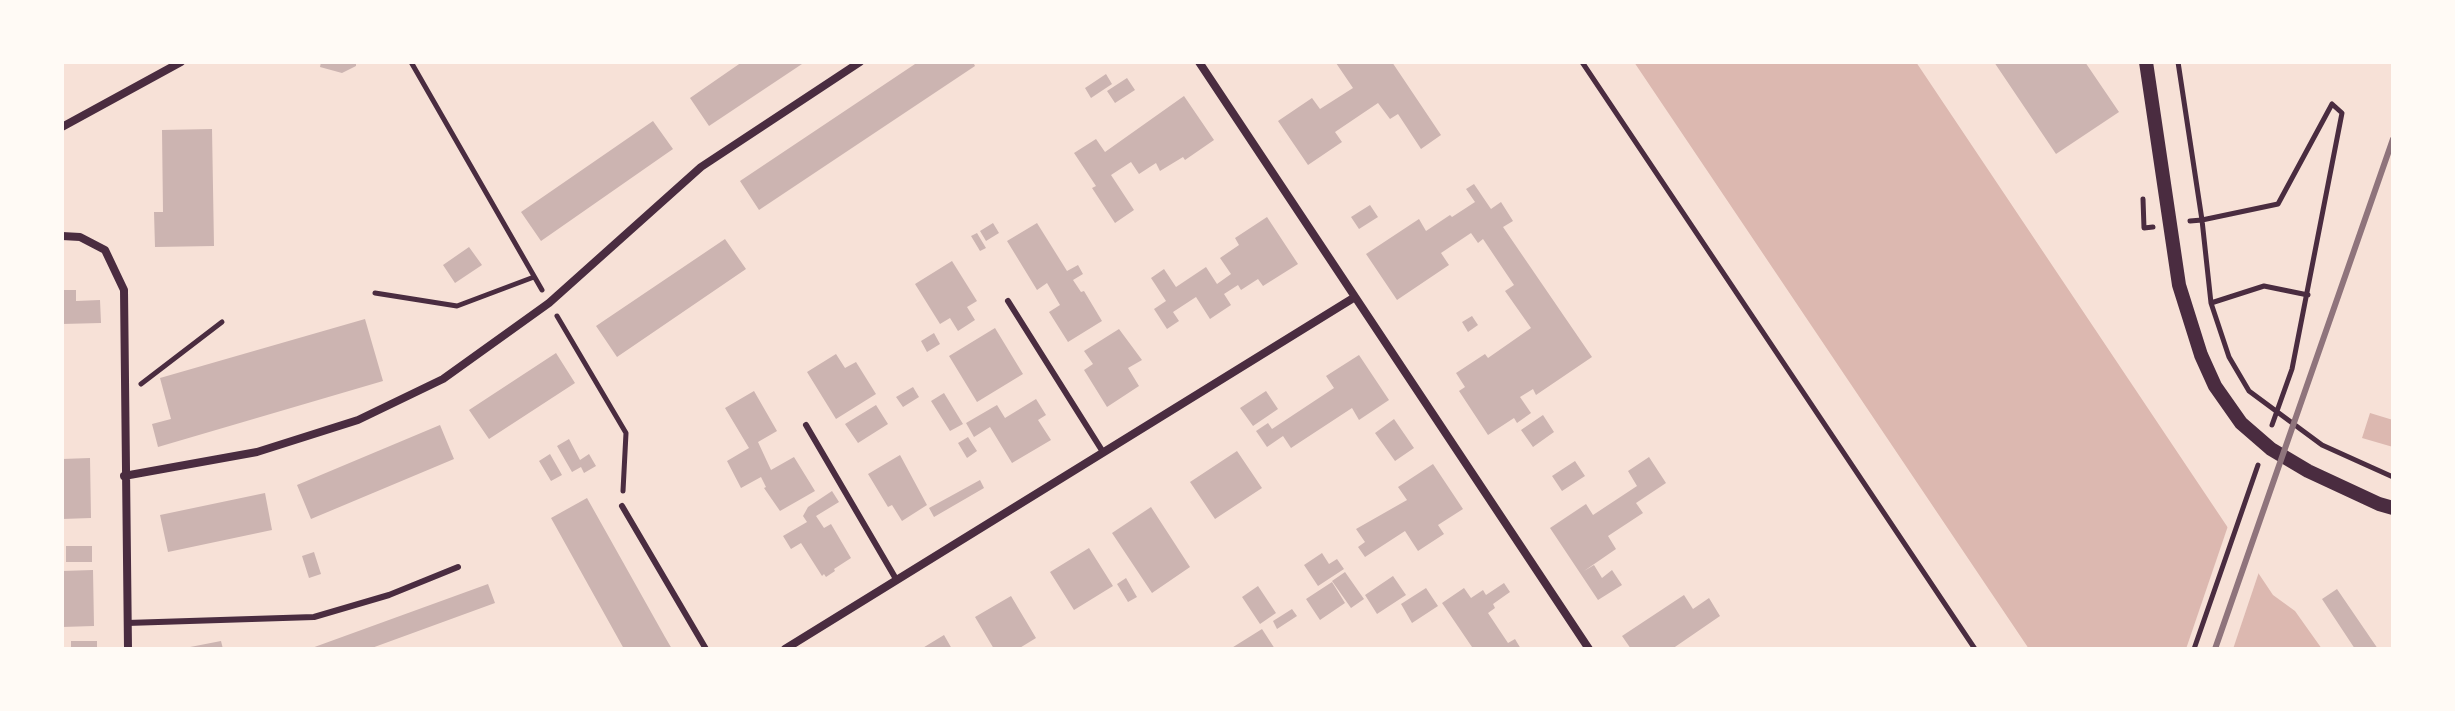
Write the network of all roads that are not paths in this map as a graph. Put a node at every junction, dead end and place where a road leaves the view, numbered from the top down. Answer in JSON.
{"nodes":[{"id":1,"x":181,"y":62,"type":"edge"},
{"id":2,"x":860,"y":62,"type":"edge"},
{"id":3,"x":1199,"y":62,"type":"edge"},
{"id":4,"x":2146,"y":62,"type":"edge"},
{"id":5,"x":62,"y":127,"type":"edge"},
{"id":6,"x":62,"y":236,"type":"edge"},
{"id":7,"x":1355,"y":297,"type":"junction"},
{"id":8,"x":1008,"y":301,"type":"dead end"},
{"id":9,"x":806,"y":425,"type":"dead end"},
{"id":10,"x":1103,"y":452,"type":"junction"},
{"id":11,"x":124,"y":476,"type":"junction"},
{"id":12,"x":622,"y":506,"type":"road end"},
{"id":13,"x":2393,"y":508,"type":"edge"},
{"id":14,"x":458,"y":567,"type":"dead end"},
{"id":15,"x":896,"y":579,"type":"junction"},
{"id":16,"x":127,"y":623,"type":"junction"},
{"id":17,"x":128,"y":649,"type":"edge"},
{"id":18,"x":706,"y":649,"type":"edge"},
{"id":19,"x":785,"y":649,"type":"edge"},
{"id":20,"x":1589,"y":649,"type":"edge"}],
"edges":[{"from":1,"to":5,"type":"street"},
{"from":2,"to":11,"type":"street"},
{"from":3,"to":7,"type":"street"},
{"from":4,"to":13,"type":"street"},
{"from":6,"to":11,"type":"street"},
{"from":7,"to":10,"type":"street"},
{"from":7,"to":20,"type":"street"},
{"from":8,"to":10,"type":"lane"},
{"from":9,"to":15,"type":"lane"},
{"from":10,"to":15,"type":"street"},
{"from":11,"to":16,"type":"street"},
{"from":12,"to":18,"type":"lane"},
{"from":14,"to":16,"type":"lane"},
{"from":15,"to":19,"type":"street"},
{"from":16,"to":17,"type":"street"}]}
